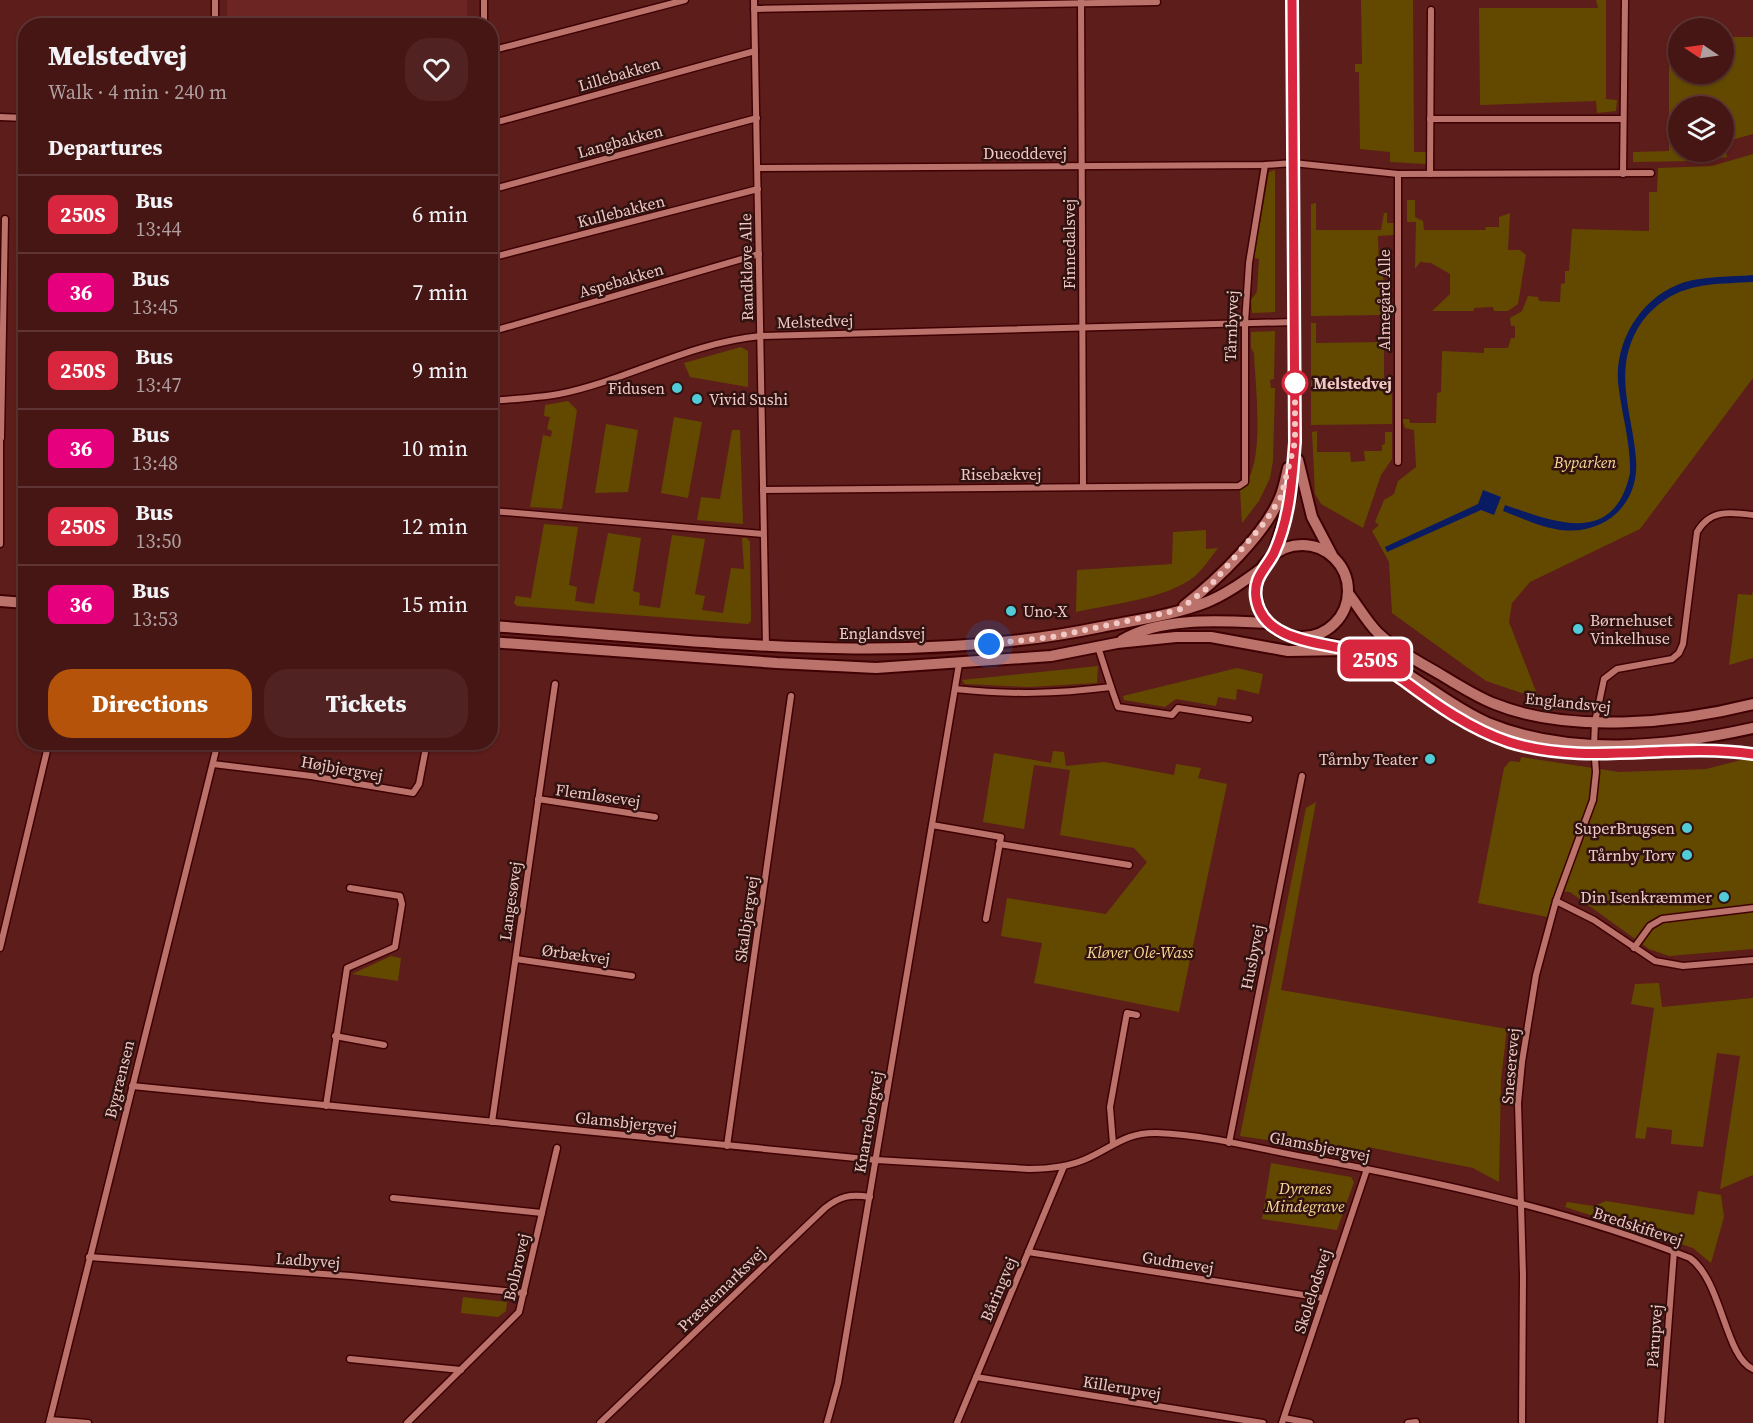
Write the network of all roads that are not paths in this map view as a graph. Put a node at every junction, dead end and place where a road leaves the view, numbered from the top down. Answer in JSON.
{"nodes":[{"id":1,"x":215,"y":0,"type":"edge"},
{"id":2,"x":484,"y":0,"type":"edge"},
{"id":3,"x":685,"y":0,"type":"edge"},
{"id":4,"x":754,"y":0,"type":"edge"},
{"id":5,"x":1292,"y":0,"type":"edge"},
{"id":6,"x":1625,"y":0,"type":"edge"},
{"id":7,"x":1081,"y":2,"type":"edge"},
{"id":8,"x":1157,"y":2,"type":"dead end"},
{"id":9,"x":754,"y":9,"type":"junction"},
{"id":10,"x":1431,"y":10,"type":"dead end"},
{"id":11,"x":215,"y":18,"type":"edge"},
{"id":12,"x":484,"y":18,"type":"edge"},
{"id":13,"x":498,"y":49,"type":"edge"},
{"id":14,"x":755,"y":51,"type":"junction"},
{"id":15,"x":0,"y":117,"type":"edge"},
{"id":16,"x":18,"y":118,"type":"edge"},
{"id":17,"x":757,"y":118,"type":"junction"},
{"id":18,"x":1623,"y":119,"type":"junction"},
{"id":19,"x":1430,"y":120,"type":"junction"},
{"id":20,"x":498,"y":122,"type":"edge"},
{"id":21,"x":1293,"y":163,"type":"junction"},
{"id":22,"x":1265,"y":165,"type":"junction"},
{"id":23,"x":1083,"y":166,"type":"junction"},
{"id":24,"x":758,"y":168,"type":"junction"},
{"id":25,"x":1651,"y":173,"type":"dead end"},
{"id":26,"x":1398,"y":174,"type":"junction"},
{"id":27,"x":1430,"y":174,"type":"junction"},
{"id":28,"x":1623,"y":174,"type":"junction"},
{"id":29,"x":498,"y":188,"type":"edge"},
{"id":30,"x":759,"y":189,"type":"junction"},
{"id":31,"x":6,"y":219,"type":"dead end"},
{"id":32,"x":759,"y":254,"type":"junction"},
{"id":33,"x":498,"y":256,"type":"edge"},
{"id":34,"x":1294,"y":322,"type":"junction"},
{"id":35,"x":1245,"y":323,"type":"junction"},
{"id":36,"x":1083,"y":327,"type":"junction"},
{"id":37,"x":498,"y":330,"type":"edge"},
{"id":38,"x":761,"y":336,"type":"junction"},
{"id":39,"x":498,"y":400,"type":"edge"},
{"id":40,"x":0,"y":438,"type":"edge"},
{"id":41,"x":1295,"y":442,"type":"junction"},
{"id":42,"x":1398,"y":462,"type":"dead end"},
{"id":43,"x":1239,"y":486,"type":"joint"},
{"id":44,"x":1083,"y":487,"type":"junction"},
{"id":45,"x":763,"y":489,"type":"junction"},
{"id":46,"x":498,"y":512,"type":"edge"},
{"id":47,"x":1753,"y":515,"type":"edge"},
{"id":48,"x":763,"y":534,"type":"junction"},
{"id":49,"x":0,"y":544,"type":"edge"},
{"id":50,"x":1273,"y":555,"type":"junction"},
{"id":51,"x":1334,"y":558,"type":"junction"},
{"id":52,"x":1261,"y":569,"type":"junction"},
{"id":53,"x":1348,"y":593,"type":"junction"},
{"id":54,"x":0,"y":601,"type":"edge"},
{"id":55,"x":18,"y":602,"type":"edge"},
{"id":56,"x":1179,"y":610,"type":"junction"},
{"id":57,"x":1268,"y":623,"type":"junction"},
{"id":58,"x":498,"y":627,"type":"edge"},
{"id":59,"x":1299,"y":637,"type":"junction"},
{"id":60,"x":498,"y":643,"type":"edge"},
{"id":61,"x":1117,"y":643,"type":"junction"},
{"id":62,"x":766,"y":646,"type":"junction"},
{"id":63,"x":1098,"y":647,"type":"junction"},
{"id":64,"x":1348,"y":650,"type":"junction"},
{"id":65,"x":959,"y":664,"type":"junction"},
{"id":66,"x":555,"y":684,"type":"dead end"},
{"id":67,"x":1111,"y":687,"type":"junction"},
{"id":68,"x":955,"y":689,"type":"junction"},
{"id":69,"x":791,"y":696,"type":"dead end"},
{"id":70,"x":1753,"y":704,"type":"edge"},
{"id":71,"x":1249,"y":719,"type":"dead end"},
{"id":72,"x":1595,"y":722,"type":"junction"},
{"id":73,"x":1753,"y":728,"type":"edge"},
{"id":74,"x":1594,"y":746,"type":"junction"},
{"id":75,"x":47,"y":750,"type":"edge"},
{"id":76,"x":216,"y":750,"type":"edge"},
{"id":77,"x":425,"y":750,"type":"edge"},
{"id":78,"x":213,"y":764,"type":"junction"},
{"id":79,"x":1302,"y":776,"type":"dead end"},
{"id":80,"x":538,"y":799,"type":"junction"},
{"id":81,"x":655,"y":817,"type":"dead end"},
{"id":82,"x":932,"y":825,"type":"junction"},
{"id":83,"x":999,"y":844,"type":"junction"},
{"id":84,"x":1129,"y":865,"type":"dead end"},
{"id":85,"x":350,"y":888,"type":"dead end"},
{"id":86,"x":1557,"y":901,"type":"junction"},
{"id":87,"x":1753,"y":908,"type":"edge"},
{"id":88,"x":986,"y":919,"type":"dead end"},
{"id":89,"x":0,"y":948,"type":"edge"},
{"id":90,"x":1634,"y":948,"type":"junction"},
{"id":91,"x":516,"y":959,"type":"junction"},
{"id":92,"x":1753,"y":960,"type":"edge"},
{"id":93,"x":632,"y":976,"type":"dead end"},
{"id":94,"x":1137,"y":1015,"type":"dead end"},
{"id":95,"x":335,"y":1036,"type":"junction"},
{"id":96,"x":384,"y":1045,"type":"dead end"},
{"id":97,"x":132,"y":1086,"type":"junction"},
{"id":98,"x":326,"y":1106,"type":"junction"},
{"id":99,"x":492,"y":1122,"type":"junction"},
{"id":100,"x":1229,"y":1143,"type":"junction"},
{"id":101,"x":1113,"y":1144,"type":"junction"},
{"id":102,"x":727,"y":1146,"type":"junction"},
{"id":103,"x":558,"y":1148,"type":"dead end"},
{"id":104,"x":876,"y":1160,"type":"junction"},
{"id":105,"x":1064,"y":1166,"type":"junction"},
{"id":106,"x":1367,"y":1169,"type":"junction"},
{"id":107,"x":393,"y":1197,"type":"dead end"},
{"id":108,"x":870,"y":1197,"type":"junction"},
{"id":109,"x":1521,"y":1204,"type":"junction"},
{"id":110,"x":542,"y":1213,"type":"junction"},
{"id":111,"x":1674,"y":1251,"type":"junction"},
{"id":112,"x":1028,"y":1252,"type":"junction"},
{"id":113,"x":89,"y":1257,"type":"junction"},
{"id":114,"x":524,"y":1293,"type":"junction"},
{"id":115,"x":1323,"y":1298,"type":"junction"},
{"id":116,"x":350,"y":1359,"type":"dead end"},
{"id":117,"x":1753,"y":1369,"type":"edge"},
{"id":118,"x":461,"y":1370,"type":"junction"},
{"id":119,"x":976,"y":1377,"type":"junction"},
{"id":120,"x":1283,"y":1421,"type":"edge"},
{"id":121,"x":50,"y":1422,"type":"edge"},
{"id":122,"x":1416,"y":1422,"type":"edge"},
{"id":123,"x":88,"y":1423,"type":"edge"},
{"id":124,"x":407,"y":1423,"type":"edge"},
{"id":125,"x":600,"y":1423,"type":"edge"},
{"id":126,"x":827,"y":1423,"type":"edge"},
{"id":127,"x":957,"y":1423,"type":"edge"},
{"id":128,"x":1263,"y":1423,"type":"edge"},
{"id":129,"x":1310,"y":1423,"type":"edge"},
{"id":130,"x":1408,"y":1423,"type":"edge"},
{"id":131,"x":1522,"y":1423,"type":"edge"},
{"id":132,"x":1661,"y":1423,"type":"edge"}],
"edges":[{"from":1,"to":11,"type":"street"},
{"from":2,"to":12,"type":"street"},
{"from":3,"to":13,"type":"street"},
{"from":4,"to":9,"type":"street","name":"Randkløve Alle"},
{"from":5,"to":21,"type":"street"},
{"from":6,"to":18,"type":"street"},
{"from":7,"to":8,"type":"street"},
{"from":7,"to":9,"type":"street"},
{"from":7,"to":23,"type":"street","name":"Finnedalsvej"},
{"from":9,"to":14,"type":"street","name":"Randkløve Alle"},
{"from":10,"to":19,"type":"street"},
{"from":14,"to":17,"type":"street","name":"Randkløve Alle"},
{"from":14,"to":20,"type":"street","name":"Lillebakken"},
{"from":15,"to":16,"type":"street"},
{"from":17,"to":24,"type":"street","name":"Randkløve Alle"},
{"from":17,"to":29,"type":"street","name":"Langbakken"},
{"from":18,"to":19,"type":"street"},
{"from":18,"to":28,"type":"street"},
{"from":19,"to":27,"type":"street"},
{"from":21,"to":22,"type":"street","name":"Dueoddevej"},
{"from":21,"to":26,"type":"street"},
{"from":21,"to":34,"type":"street"},
{"from":22,"to":23,"type":"street","name":"Dueoddevej"},
{"from":22,"to":35,"type":"street","name":"Tårnbyvej"},
{"from":23,"to":24,"type":"street","name":"Dueoddevej"},
{"from":23,"to":36,"type":"street","name":"Finnedalsvej"},
{"from":24,"to":30,"type":"street","name":"Randkløve Alle"},
{"from":25,"to":28,"type":"street"},
{"from":26,"to":27,"type":"street"},
{"from":26,"to":42,"type":"street","name":"Almegård Alle"},
{"from":27,"to":28,"type":"street"},
{"from":30,"to":32,"type":"street","name":"Randkløve Alle"},
{"from":30,"to":33,"type":"street","name":"Kullebakken"},
{"from":31,"to":40,"type":"street"},
{"from":32,"to":37,"type":"street","name":"Aspebakken"},
{"from":32,"to":38,"type":"street","name":"Randkløve Alle"},
{"from":34,"to":35,"type":"street","name":"Melstedvej"},
{"from":34,"to":41,"type":"street"},
{"from":35,"to":36,"type":"street","name":"Melstedvej"},
{"from":35,"to":43,"type":"street","name":"Tårnbyvej"},
{"from":36,"to":38,"type":"street","name":"Melstedvej"},
{"from":36,"to":44,"type":"street","name":"Finnedalsvej"},
{"from":38,"to":39,"type":"street","name":"Melstedvej"},
{"from":38,"to":45,"type":"street","name":"Randkløve Alle"},
{"from":40,"to":49,"type":"street"},
{"from":41,"to":50,"type":"street"},
{"from":41,"to":51,"type":"street"},
{"from":41,"to":56,"type":"street"},
{"from":43,"to":44,"type":"street","name":"Risebækvej"},
{"from":44,"to":45,"type":"street","name":"Risebækvej"},
{"from":45,"to":48,"type":"street","name":"Randkløve Alle"},
{"from":46,"to":48,"type":"street"},
{"from":47,"to":72,"type":"street","name":"Sneserevej"},
{"from":48,"to":62,"type":"street","name":"Randkløve Alle"},
{"from":50,"to":51,"type":"street"},
{"from":50,"to":52,"type":"street"},
{"from":51,"to":53,"type":"street"},
{"from":52,"to":56,"type":"street","name":"Englandsvej"},
{"from":52,"to":57,"type":"street"},
{"from":53,"to":59,"type":"street"},
{"from":53,"to":72,"type":"street","name":"Englandsvej"},
{"from":54,"to":55,"type":"street"},
{"from":56,"to":62,"type":"street","name":"Englandsvej"},
{"from":57,"to":59,"type":"street"},
{"from":57,"to":61,"type":"street","name":"Englandsvej"},
{"from":58,"to":62,"type":"street","name":"Englandsvej"},
{"from":59,"to":64,"type":"street","name":"Englandsvej"},
{"from":60,"to":65,"type":"street","name":"Englandsvej"},
{"from":61,"to":63,"type":"street","name":"Englandsvej"},
{"from":61,"to":64,"type":"street","name":"Englandsvej"},
{"from":63,"to":65,"type":"street","name":"Englandsvej"},
{"from":63,"to":67,"type":"street"},
{"from":64,"to":74,"type":"street","name":"Englandsvej"},
{"from":65,"to":68,"type":"street","name":"Knarreborgvej"},
{"from":66,"to":80,"type":"street","name":"Langesøvej"},
{"from":67,"to":68,"type":"street"},
{"from":67,"to":71,"type":"street"},
{"from":68,"to":82,"type":"street","name":"Knarreborgvej"},
{"from":69,"to":102,"type":"street","name":"Skalbjergvej"},
{"from":70,"to":72,"type":"street","name":"Englandsvej"},
{"from":72,"to":74,"type":"street","name":"Sneserevej"},
{"from":73,"to":74,"type":"street","name":"Englandsvej"},
{"from":74,"to":86,"type":"street","name":"Sneserevej"},
{"from":75,"to":89,"type":"street"},
{"from":76,"to":78,"type":"street","name":"Bygrænsen"},
{"from":77,"to":78,"type":"street","name":"Højbjergvej"},
{"from":78,"to":97,"type":"street","name":"Bygrænsen"},
{"from":79,"to":100,"type":"street","name":"Husbyvej"},
{"from":80,"to":81,"type":"street","name":"Flemløsevej"},
{"from":80,"to":91,"type":"street","name":"Langesøvej"},
{"from":82,"to":83,"type":"street"},
{"from":82,"to":104,"type":"street","name":"Knarreborgvej"},
{"from":83,"to":84,"type":"street"},
{"from":83,"to":88,"type":"street"},
{"from":85,"to":95,"type":"street"},
{"from":86,"to":90,"type":"street"},
{"from":86,"to":109,"type":"street","name":"Sneserevej"},
{"from":87,"to":90,"type":"street"},
{"from":90,"to":92,"type":"street"},
{"from":91,"to":93,"type":"street","name":"Ørbækvej"},
{"from":91,"to":99,"type":"street","name":"Langesøvej"},
{"from":94,"to":101,"type":"street"},
{"from":95,"to":96,"type":"street"},
{"from":95,"to":98,"type":"street"},
{"from":97,"to":98,"type":"street","name":"Glamsbjergvej"},
{"from":97,"to":113,"type":"street","name":"Bygrænsen"},
{"from":98,"to":99,"type":"street","name":"Glamsbjergvej"},
{"from":99,"to":102,"type":"street","name":"Glamsbjergvej"},
{"from":100,"to":101,"type":"street","name":"Glamsbjergvej"},
{"from":100,"to":106,"type":"street","name":"Glamsbjergvej"},
{"from":101,"to":105,"type":"street","name":"Glamsbjergvej"},
{"from":102,"to":104,"type":"street","name":"Glamsbjergvej"},
{"from":103,"to":110,"type":"street","name":"Bolbrovej"},
{"from":104,"to":105,"type":"street","name":"Glamsbjergvej"},
{"from":104,"to":108,"type":"street","name":"Knarreborgvej"},
{"from":105,"to":112,"type":"street","name":"Båringvej"},
{"from":106,"to":109,"type":"street","name":"Glamsbjergvej"},
{"from":106,"to":115,"type":"street","name":"Skolelodsvej"},
{"from":107,"to":110,"type":"street"},
{"from":108,"to":125,"type":"street","name":"Præstemarksvej"},
{"from":108,"to":126,"type":"street","name":"Knarreborgvej"},
{"from":109,"to":111,"type":"street","name":"Bredskiftevej"},
{"from":109,"to":131,"type":"street","name":"Sneserevej"},
{"from":110,"to":114,"type":"street","name":"Bolbrovej"},
{"from":111,"to":117,"type":"street","name":"Bredskiftevej"},
{"from":111,"to":132,"type":"street","name":"Pårupvej"},
{"from":112,"to":115,"type":"street","name":"Gudmevej"},
{"from":112,"to":119,"type":"street","name":"Båringvej"},
{"from":113,"to":114,"type":"street","name":"Ladbyvej"},
{"from":113,"to":121,"type":"street","name":"Bygrænsen"},
{"from":114,"to":118,"type":"street","name":"Bolbrovej"},
{"from":115,"to":120,"type":"street","name":"Skolelodsvej"},
{"from":116,"to":118,"type":"street"},
{"from":118,"to":124,"type":"street","name":"Bolbrovej"},
{"from":119,"to":127,"type":"street","name":"Båringvej"},
{"from":119,"to":128,"type":"street","name":"Killerupvej"},
{"from":120,"to":129,"type":"street"},
{"from":121,"to":123,"type":"street"},
{"from":122,"to":130,"type":"street"}]}
